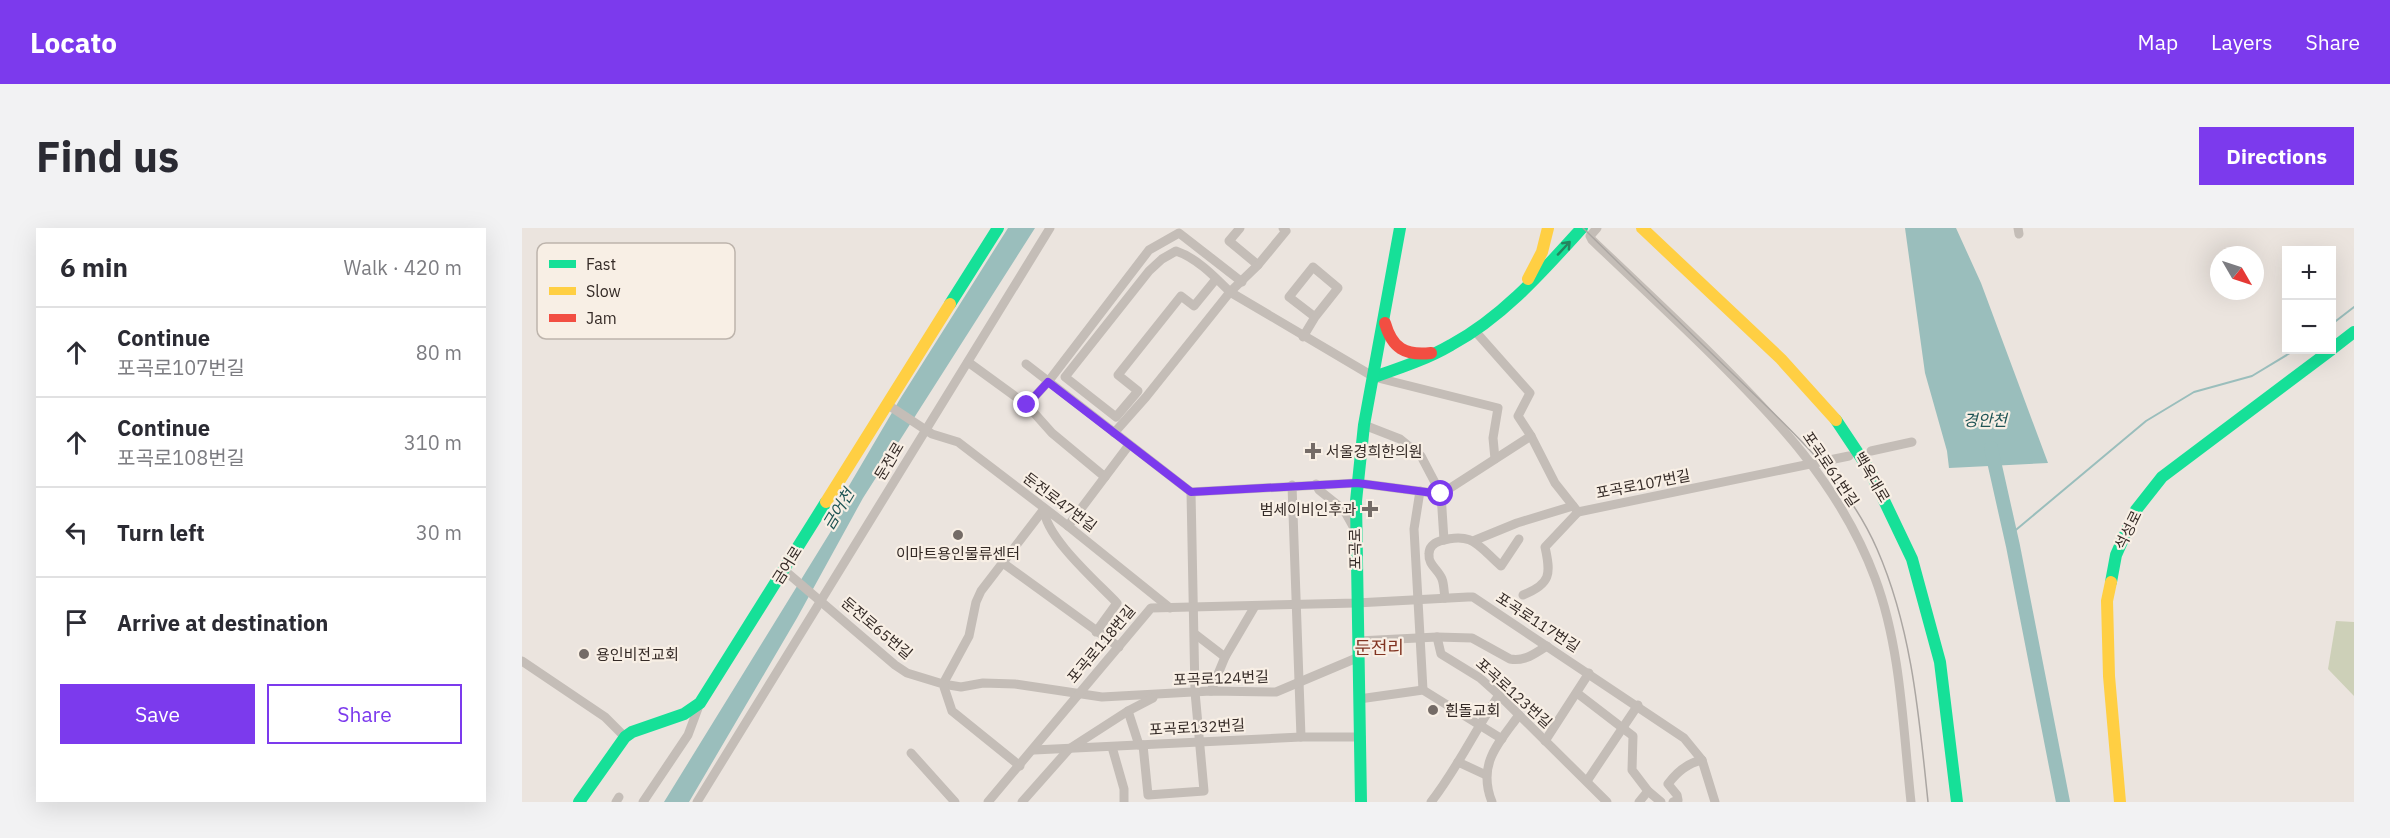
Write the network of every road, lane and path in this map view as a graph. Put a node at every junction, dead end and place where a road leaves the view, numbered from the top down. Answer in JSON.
{"nodes":[{"id":1,"x":998,"y":228,"type":"edge"},
{"id":2,"x":1050,"y":228,"type":"edge"},
{"id":3,"x":1240,"y":228,"type":"edge"},
{"id":4,"x":1283,"y":228,"type":"edge"},
{"id":5,"x":1400,"y":228,"type":"edge"},
{"id":6,"x":1548,"y":228,"type":"edge"},
{"id":7,"x":1582,"y":228,"type":"edge"},
{"id":8,"x":1597,"y":228,"type":"edge"},
{"id":9,"x":1642,"y":228,"type":"edge"},
{"id":10,"x":1258,"y":265,"type":"junction"},
{"id":11,"x":1216,"y":279,"type":"junction"},
{"id":12,"x":1242,"y":282,"type":"junction"},
{"id":13,"x":1230,"y":292,"type":"junction"},
{"id":14,"x":1516,"y":298,"type":"junction"},
{"id":15,"x":1315,"y":317,"type":"junction"},
{"id":16,"x":1383,"y":318,"type":"junction"},
{"id":17,"x":1475,"y":330,"type":"junction"},
{"id":18,"x":2354,"y":332,"type":"edge"},
{"id":19,"x":1303,"y":337,"type":"junction"},
{"id":20,"x":2336,"y":345,"type":"edge"},
{"id":21,"x":1441,"y":351,"type":"junction"},
{"id":22,"x":2324,"y":354,"type":"edge"},
{"id":23,"x":968,"y":362,"type":"junction"},
{"id":24,"x":1026,"y":364,"type":"dead end"},
{"id":25,"x":1374,"y":377,"type":"junction"},
{"id":26,"x":1048,"y":382,"type":"junction"},
{"id":27,"x":888,"y":405,"type":"junction"},
{"id":28,"x":1027,"y":405,"type":"junction"},
{"id":29,"x":1364,"y":425,"type":"junction"},
{"id":30,"x":926,"y":430,"type":"junction"},
{"id":31,"x":1114,"y":433,"type":"junction"},
{"id":32,"x":1531,"y":436,"type":"junction"},
{"id":33,"x":1912,"y":442,"type":"dead end"},
{"id":34,"x":1129,"y":445,"type":"junction"},
{"id":35,"x":1871,"y":451,"type":"dead end"},
{"id":36,"x":1849,"y":456,"type":"dead end"},
{"id":37,"x":1495,"y":459,"type":"junction"},
{"id":38,"x":1813,"y":465,"type":"junction"},
{"id":39,"x":1105,"y":477,"type":"junction"},
{"id":40,"x":1357,"y":483,"type":"junction"},
{"id":41,"x":1316,"y":484,"type":"junction"},
{"id":42,"x":1292,"y":485,"type":"junction"},
{"id":43,"x":1420,"y":491,"type":"junction"},
{"id":44,"x":1191,"y":492,"type":"junction"},
{"id":45,"x":1441,"y":494,"type":"junction"},
{"id":46,"x":1044,"y":509,"type":"junction"},
{"id":47,"x":1575,"y":509,"type":"junction"},
{"id":48,"x":1068,"y":526,"type":"junction"},
{"id":49,"x":1354,"y":528,"type":"junction"},
{"id":50,"x":1519,"y":539,"type":"dead end"},
{"id":51,"x":1444,"y":540,"type":"junction"},
{"id":52,"x":1473,"y":541,"type":"junction"},
{"id":53,"x":1003,"y":563,"type":"junction"},
{"id":54,"x":786,"y":573,"type":"junction"},
{"id":55,"x":1523,"y":595,"type":"dead end"},
{"id":56,"x":1445,"y":597,"type":"junction"},
{"id":57,"x":819,"y":599,"type":"junction"},
{"id":58,"x":1419,"y":599,"type":"junction"},
{"id":59,"x":1356,"y":603,"type":"junction"},
{"id":60,"x":1295,"y":604,"type":"junction"},
{"id":61,"x":1255,"y":606,"type":"junction"},
{"id":62,"x":1195,"y":607,"type":"junction"},
{"id":63,"x":1170,"y":608,"type":"junction"},
{"id":64,"x":1096,"y":632,"type":"junction"},
{"id":65,"x":1195,"y":634,"type":"junction"},
{"id":66,"x":1420,"y":637,"type":"junction"},
{"id":67,"x":1437,"y":637,"type":"junction"},
{"id":68,"x":1358,"y":641,"type":"junction"},
{"id":69,"x":1547,"y":645,"type":"junction"},
{"id":70,"x":1119,"y":647,"type":"junction"},
{"id":71,"x":1225,"y":657,"type":"junction"},
{"id":72,"x":1359,"y":657,"type":"junction"},
{"id":73,"x":522,"y":661,"type":"edge"},
{"id":74,"x":1589,"y":673,"type":"junction"},
{"id":75,"x":1300,"y":681,"type":"junction"},
{"id":76,"x":943,"y":684,"type":"junction"},
{"id":77,"x":1423,"y":690,"type":"junction"},
{"id":78,"x":1211,"y":691,"type":"junction"},
{"id":79,"x":1195,"y":692,"type":"junction"},
{"id":80,"x":1577,"y":693,"type":"junction"},
{"id":81,"x":1078,"y":694,"type":"junction"},
{"id":82,"x":1161,"y":695,"type":"junction"},
{"id":83,"x":1499,"y":695,"type":"junction"},
{"id":84,"x":1359,"y":699,"type":"junction"},
{"id":85,"x":700,"y":703,"type":"junction"},
{"id":86,"x":1638,"y":705,"type":"junction"},
{"id":87,"x":1128,"y":711,"type":"junction"},
{"id":88,"x":1519,"y":715,"type":"junction"},
{"id":89,"x":1479,"y":725,"type":"junction"},
{"id":90,"x":1624,"y":727,"type":"junction"},
{"id":91,"x":625,"y":737,"type":"junction"},
{"id":92,"x":1301,"y":737,"type":"junction"},
{"id":93,"x":1361,"y":737,"type":"junction"},
{"id":94,"x":1502,"y":739,"type":"junction"},
{"id":95,"x":1545,"y":741,"type":"junction"},
{"id":96,"x":1201,"y":742,"type":"junction"},
{"id":97,"x":1141,"y":745,"type":"junction"},
{"id":98,"x":1112,"y":747,"type":"junction"},
{"id":99,"x":1069,"y":748,"type":"junction"},
{"id":100,"x":1034,"y":750,"type":"junction"},
{"id":101,"x":910,"y":753,"type":"dead end"},
{"id":102,"x":1702,"y":760,"type":"junction"},
{"id":103,"x":1458,"y":762,"type":"junction"},
{"id":104,"x":1020,"y":766,"type":"junction"},
{"id":105,"x":1486,"y":775,"type":"junction"},
{"id":106,"x":1587,"y":781,"type":"junction"},
{"id":107,"x":1648,"y":791,"type":"junction"},
{"id":108,"x":579,"y":802,"type":"edge"},
{"id":109,"x":643,"y":802,"type":"edge"},
{"id":110,"x":697,"y":802,"type":"edge"},
{"id":111,"x":955,"y":802,"type":"edge"},
{"id":112,"x":988,"y":802,"type":"edge"},
{"id":113,"x":1022,"y":802,"type":"edge"},
{"id":114,"x":1124,"y":802,"type":"edge"},
{"id":115,"x":1361,"y":802,"type":"edge"},
{"id":116,"x":1431,"y":802,"type":"edge"},
{"id":117,"x":1492,"y":802,"type":"edge"},
{"id":118,"x":1607,"y":802,"type":"edge"},
{"id":119,"x":1640,"y":802,"type":"edge"},
{"id":120,"x":1661,"y":802,"type":"edge"},
{"id":121,"x":1673,"y":802,"type":"edge"},
{"id":122,"x":1714,"y":802,"type":"edge"},
{"id":123,"x":1911,"y":802,"type":"edge"},
{"id":124,"x":1957,"y":802,"type":"edge"},
{"id":125,"x":2120,"y":802,"type":"edge"}],
"edges":[{"from":1,"to":27,"type":"street","name":"금어로"},
{"from":2,"to":23,"type":"street","name":"둔전로"},
{"from":3,"to":10,"type":"street"},
{"from":4,"to":10,"type":"street"},
{"from":5,"to":16,"type":"street","name":"포곡로"},
{"from":6,"to":14,"type":"street"},
{"from":14,"to":7,"type":"street","one_way":true},
{"from":8,"to":38,"type":"street","name":"포곡로61번길"},
{"from":9,"to":124,"type":"street","name":"백옥대로"},
{"from":10,"to":12,"type":"street"},
{"from":11,"to":11,"type":"street"},
{"from":11,"to":13,"type":"street"},
{"from":12,"to":13,"type":"street"},
{"from":12,"to":26,"type":"street"},
{"from":13,"to":19,"type":"street"},
{"from":13,"to":31,"type":"street"},
{"from":14,"to":17,"type":"street"},
{"from":15,"to":15,"type":"street"},
{"from":15,"to":19,"type":"street"},
{"from":16,"to":21,"type":"street"},
{"from":16,"to":25,"type":"street","name":"포곡로"},
{"from":17,"to":21,"type":"street"},
{"from":17,"to":32,"type":"street"},
{"from":18,"to":20,"type":"street","name":"석성로"},
{"from":19,"to":25,"type":"street"},
{"from":21,"to":25,"type":"street"},
{"from":22,"to":125,"type":"street","name":"석성로"},
{"from":23,"to":28,"type":"street"},
{"from":23,"to":30,"type":"street","name":"둔전로"},
{"from":24,"to":26,"type":"street"},
{"from":25,"to":29,"type":"street","name":"포곡로"},
{"from":25,"to":37,"type":"street"},
{"from":26,"to":28,"type":"street"},
{"from":26,"to":31,"type":"street"},
{"from":27,"to":30,"type":"street","name":"둔전로47번길"},
{"from":27,"to":54,"type":"street","name":"금어로"},
{"from":28,"to":39,"type":"street"},
{"from":29,"to":40,"type":"street","name":"포곡로"},
{"from":29,"to":45,"type":"street"},
{"from":30,"to":46,"type":"street","name":"둔전로47번길"},
{"from":30,"to":57,"type":"street","name":"둔전로"},
{"from":31,"to":34,"type":"street"},
{"from":32,"to":37,"type":"street"},
{"from":32,"to":47,"type":"street"},
{"from":33,"to":35,"type":"street"},
{"from":34,"to":39,"type":"street"},
{"from":34,"to":44,"type":"street"},
{"from":36,"to":38,"type":"street","name":"포곡로107번길"},
{"from":37,"to":45,"type":"street"},
{"from":38,"to":47,"type":"street","name":"포곡로107번길"},
{"from":38,"to":123,"type":"street","name":"포곡로61번길"},
{"from":39,"to":48,"type":"street"},
{"from":40,"to":41,"type":"street"},
{"from":40,"to":43,"type":"street"},
{"from":40,"to":49,"type":"street","name":"포곡로"},
{"from":41,"to":42,"type":"street"},
{"from":41,"to":49,"type":"street"},
{"from":42,"to":44,"type":"street"},
{"from":42,"to":60,"type":"street"},
{"from":43,"to":45,"type":"street"},
{"from":43,"to":58,"type":"street"},
{"from":44,"to":62,"type":"street"},
{"from":45,"to":51,"type":"street"},
{"from":46,"to":48,"type":"street","name":"둔전로47번길"},
{"from":46,"to":53,"type":"street"},
{"from":46,"to":64,"type":"street"},
{"from":47,"to":52,"type":"street","name":"포곡로107번길"},
{"from":47,"to":55,"type":"street"},
{"from":48,"to":63,"type":"street","name":"둔전로47번길"},
{"from":49,"to":59,"type":"street","name":"포곡로"},
{"from":50,"to":52,"type":"street"},
{"from":51,"to":52,"type":"street"},
{"from":51,"to":56,"type":"street"},
{"from":53,"to":64,"type":"street"},
{"from":53,"to":76,"type":"street"},
{"from":54,"to":57,"type":"street","name":"둔전로65번길"},
{"from":54,"to":85,"type":"street","name":"금어로"},
{"from":56,"to":58,"type":"street","name":"포곡로117번길"},
{"from":56,"to":69,"type":"street","name":"포곡로117번길"},
{"from":57,"to":76,"type":"street","name":"둔전로65번길"},
{"from":57,"to":110,"type":"street","name":"둔전로"},
{"from":58,"to":59,"type":"street","name":"포곡로117번길"},
{"from":58,"to":66,"type":"street"},
{"from":59,"to":60,"type":"street","name":"포곡로118번길"},
{"from":59,"to":68,"type":"street","name":"포곡로"},
{"from":60,"to":61,"type":"street","name":"포곡로118번길"},
{"from":60,"to":75,"type":"street"},
{"from":61,"to":62,"type":"street","name":"포곡로118번길"},
{"from":61,"to":71,"type":"street"},
{"from":62,"to":63,"type":"street","name":"포곡로118번길"},
{"from":62,"to":65,"type":"street"},
{"from":63,"to":70,"type":"street","name":"포곡로118번길"},
{"from":64,"to":70,"type":"street"},
{"from":65,"to":71,"type":"street"},
{"from":65,"to":79,"type":"street"},
{"from":66,"to":67,"type":"street"},
{"from":66,"to":68,"type":"street"},
{"from":66,"to":77,"type":"street"},
{"from":67,"to":69,"type":"street"},
{"from":67,"to":83,"type":"street","name":"포곡로123번길"},
{"from":68,"to":72,"type":"street","name":"포곡로"},
{"from":69,"to":74,"type":"street","name":"포곡로117번길"},
{"from":70,"to":81,"type":"street","name":"포곡로118번길"},
{"from":71,"to":78,"type":"street"},
{"from":72,"to":75,"type":"street","name":"포곡로124번길"},
{"from":72,"to":84,"type":"street","name":"포곡로"},
{"from":73,"to":91,"type":"street"},
{"from":74,"to":80,"type":"street"},
{"from":74,"to":86,"type":"street","name":"포곡로117번길"},
{"from":75,"to":78,"type":"street","name":"포곡로124번길"},
{"from":75,"to":92,"type":"street"},
{"from":76,"to":81,"type":"street","name":"둔전로65번길"},
{"from":76,"to":104,"type":"street"},
{"from":77,"to":84,"type":"street"},
{"from":77,"to":89,"type":"street"},
{"from":78,"to":79,"type":"street","name":"포곡로124번길"},
{"from":79,"to":82,"type":"street","name":"포곡로124번길"},
{"from":79,"to":96,"type":"street"},
{"from":80,"to":90,"type":"street"},
{"from":80,"to":95,"type":"street"},
{"from":81,"to":82,"type":"street","name":"포곡로124번길"},
{"from":81,"to":100,"type":"street","name":"포곡로118번길"},
{"from":82,"to":87,"type":"street"},
{"from":83,"to":88,"type":"street","name":"포곡로123번길"},
{"from":83,"to":89,"type":"street"},
{"from":84,"to":93,"type":"street","name":"포곡로"},
{"from":85,"to":91,"type":"street","name":"금어로"},
{"from":85,"to":109,"type":"street"},
{"from":86,"to":90,"type":"street"},
{"from":86,"to":102,"type":"street","name":"포곡로117번길"},
{"from":87,"to":97,"type":"street"},
{"from":87,"to":99,"type":"street"},
{"from":88,"to":94,"type":"street"},
{"from":88,"to":95,"type":"street","name":"포곡로123번길"},
{"from":89,"to":94,"type":"street"},
{"from":89,"to":103,"type":"street"},
{"from":90,"to":106,"type":"street"},
{"from":90,"to":107,"type":"street"},
{"from":91,"to":108,"type":"street"},
{"from":92,"to":93,"type":"street","name":"포곡로132번길"},
{"from":92,"to":96,"type":"street","name":"포곡로132번길"},
{"from":93,"to":115,"type":"street","name":"포곡로"},
{"from":94,"to":105,"type":"street"},
{"from":95,"to":106,"type":"street","name":"포곡로123번길"},
{"from":96,"to":97,"type":"street","name":"포곡로132번길"},
{"from":96,"to":97,"type":"street"},
{"from":97,"to":98,"type":"street","name":"포곡로132번길"},
{"from":98,"to":99,"type":"street","name":"포곡로132번길"},
{"from":98,"to":114,"type":"street"},
{"from":99,"to":100,"type":"street","name":"포곡로132번길"},
{"from":99,"to":113,"type":"street"},
{"from":100,"to":104,"type":"street","name":"포곡로118번길"},
{"from":101,"to":111,"type":"street"},
{"from":102,"to":121,"type":"street"},
{"from":102,"to":122,"type":"street"},
{"from":103,"to":105,"type":"street"},
{"from":103,"to":116,"type":"street"},
{"from":104,"to":112,"type":"street","name":"포곡로118번길"},
{"from":105,"to":117,"type":"street"},
{"from":106,"to":118,"type":"street","name":"포곡로123번길"},
{"from":107,"to":119,"type":"street"},
{"from":107,"to":120,"type":"street"}]}
